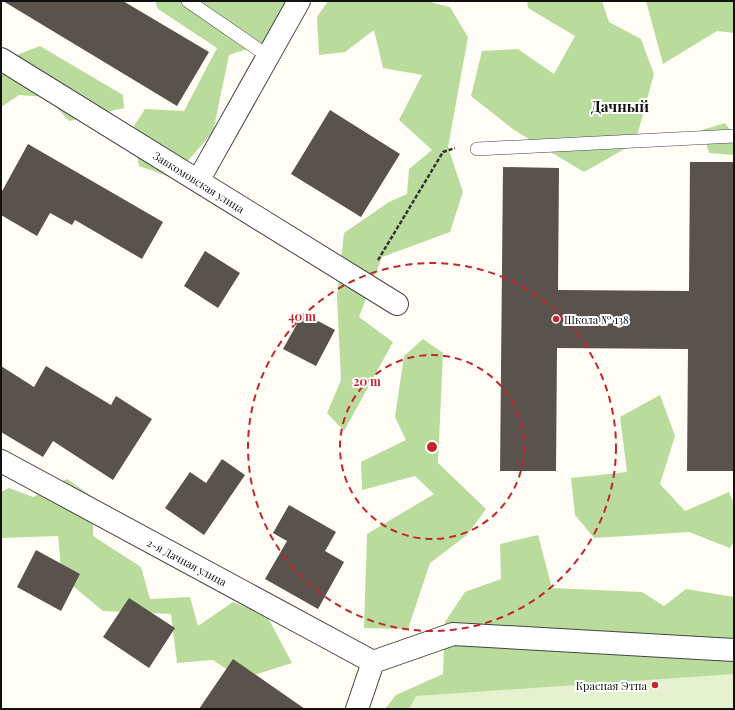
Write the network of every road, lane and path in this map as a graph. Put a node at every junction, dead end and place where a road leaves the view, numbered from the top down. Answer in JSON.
{"nodes":[{"id":1,"x":188,"y":1,"type":"edge"},
{"id":2,"x":299,"y":1,"type":"edge"},
{"id":3,"x":268,"y":56,"type":"junction"},
{"id":4,"x":1,"y":59,"type":"edge"},
{"id":5,"x":734,"y":136,"type":"edge"},
{"id":6,"x":477,"y":149,"type":"joint"},
{"id":7,"x":198,"y":181,"type":"junction"},
{"id":8,"x":364,"y":284,"type":"junction"},
{"id":9,"x":397,"y":304,"type":"dead end"},
{"id":10,"x":1,"y":461,"type":"edge"},
{"id":11,"x":734,"y":650,"type":"edge"},
{"id":12,"x":373,"y":662,"type":"junction"},
{"id":13,"x":357,"y":709,"type":"edge"}],
"edges":[{"from":1,"to":3,"type":"lane"},
{"from":2,"to":3,"type":"street"},
{"from":3,"to":7,"type":"street"},
{"from":4,"to":7,"type":"street","name":"Завкомовская улица"},
{"from":5,"to":6,"type":"lane"},
{"from":6,"to":8,"type":"path"},
{"from":7,"to":8,"type":"street","name":"Завкомовская улица"},
{"from":8,"to":9,"type":"street","name":"Завкомовская улица"},
{"from":10,"to":12,"type":"street","name":"2-я Дачная улица"},
{"from":11,"to":12,"type":"street"},
{"from":12,"to":13,"type":"street"}]}
